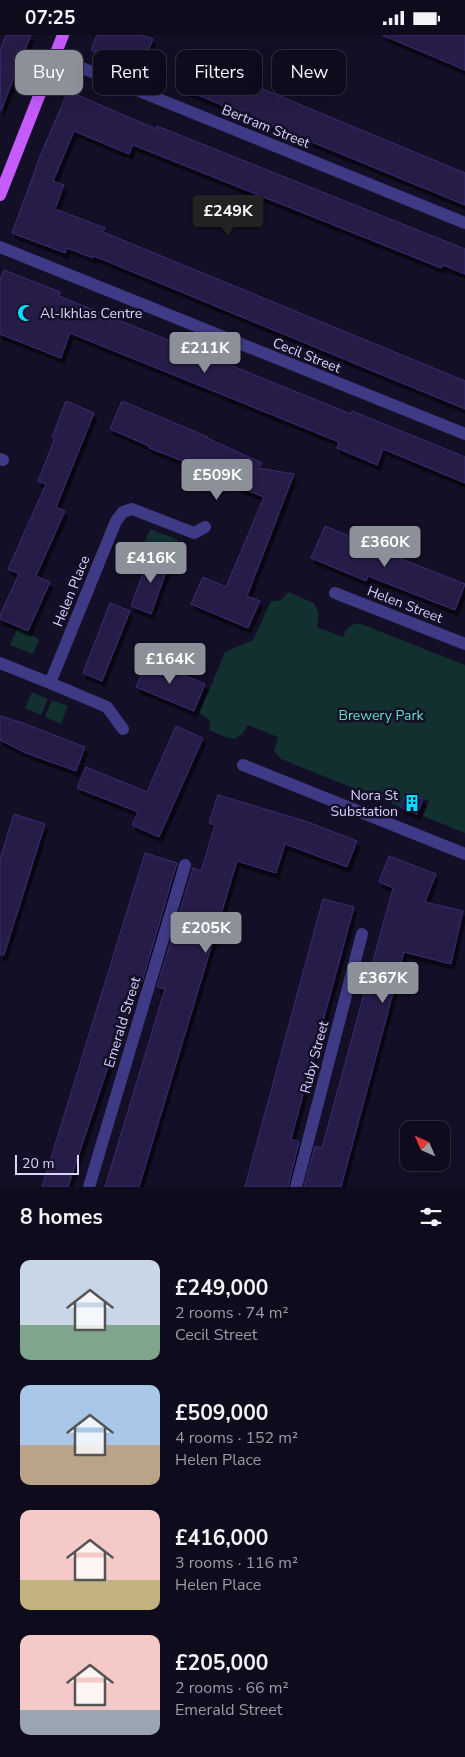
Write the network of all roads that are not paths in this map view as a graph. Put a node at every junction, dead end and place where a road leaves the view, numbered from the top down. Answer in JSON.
{"nodes":[{"id":1,"x":63,"y":35,"type":"edge"},
{"id":2,"x":58,"y":50,"type":"edge"},
{"id":3,"x":83,"y":68,"type":"edge"},
{"id":4,"x":40,"y":95,"type":"edge"},
{"id":5,"x":0,"y":195,"type":"edge"},
{"id":6,"x":465,"y":223,"type":"edge"},
{"id":7,"x":0,"y":247,"type":"edge"},
{"id":8,"x":465,"y":434,"type":"edge"},
{"id":9,"x":205,"y":527,"type":"dead end"},
{"id":10,"x":335,"y":593,"type":"dead end"},
{"id":11,"x":465,"y":644,"type":"edge"},
{"id":12,"x":0,"y":663,"type":"edge"},
{"id":13,"x":50,"y":683,"type":"junction"},
{"id":14,"x":123,"y":729,"type":"dead end"},
{"id":15,"x":243,"y":765,"type":"dead end"},
{"id":16,"x":465,"y":854,"type":"edge"},
{"id":17,"x":185,"y":865,"type":"dead end"},
{"id":18,"x":362,"y":934,"type":"dead end"},
{"id":19,"x":88,"y":1187,"type":"edge"},
{"id":20,"x":296,"y":1187,"type":"edge"}],
"edges":[{"from":1,"to":2,"type":"main road"},
{"from":3,"to":6,"type":"street","name":"Bertram Street"},
{"from":4,"to":5,"type":"main road"},
{"from":7,"to":8,"type":"street","name":"Cecil Street"},
{"from":9,"to":13,"type":"street","name":"Helen Place"},
{"from":10,"to":11,"type":"street","name":"Helen Street"},
{"from":12,"to":13,"type":"street"},
{"from":13,"to":14,"type":"street"},
{"from":15,"to":16,"type":"street"},
{"from":17,"to":19,"type":"street","name":"Emerald Street"},
{"from":18,"to":20,"type":"street","name":"Ruby Street"}]}
